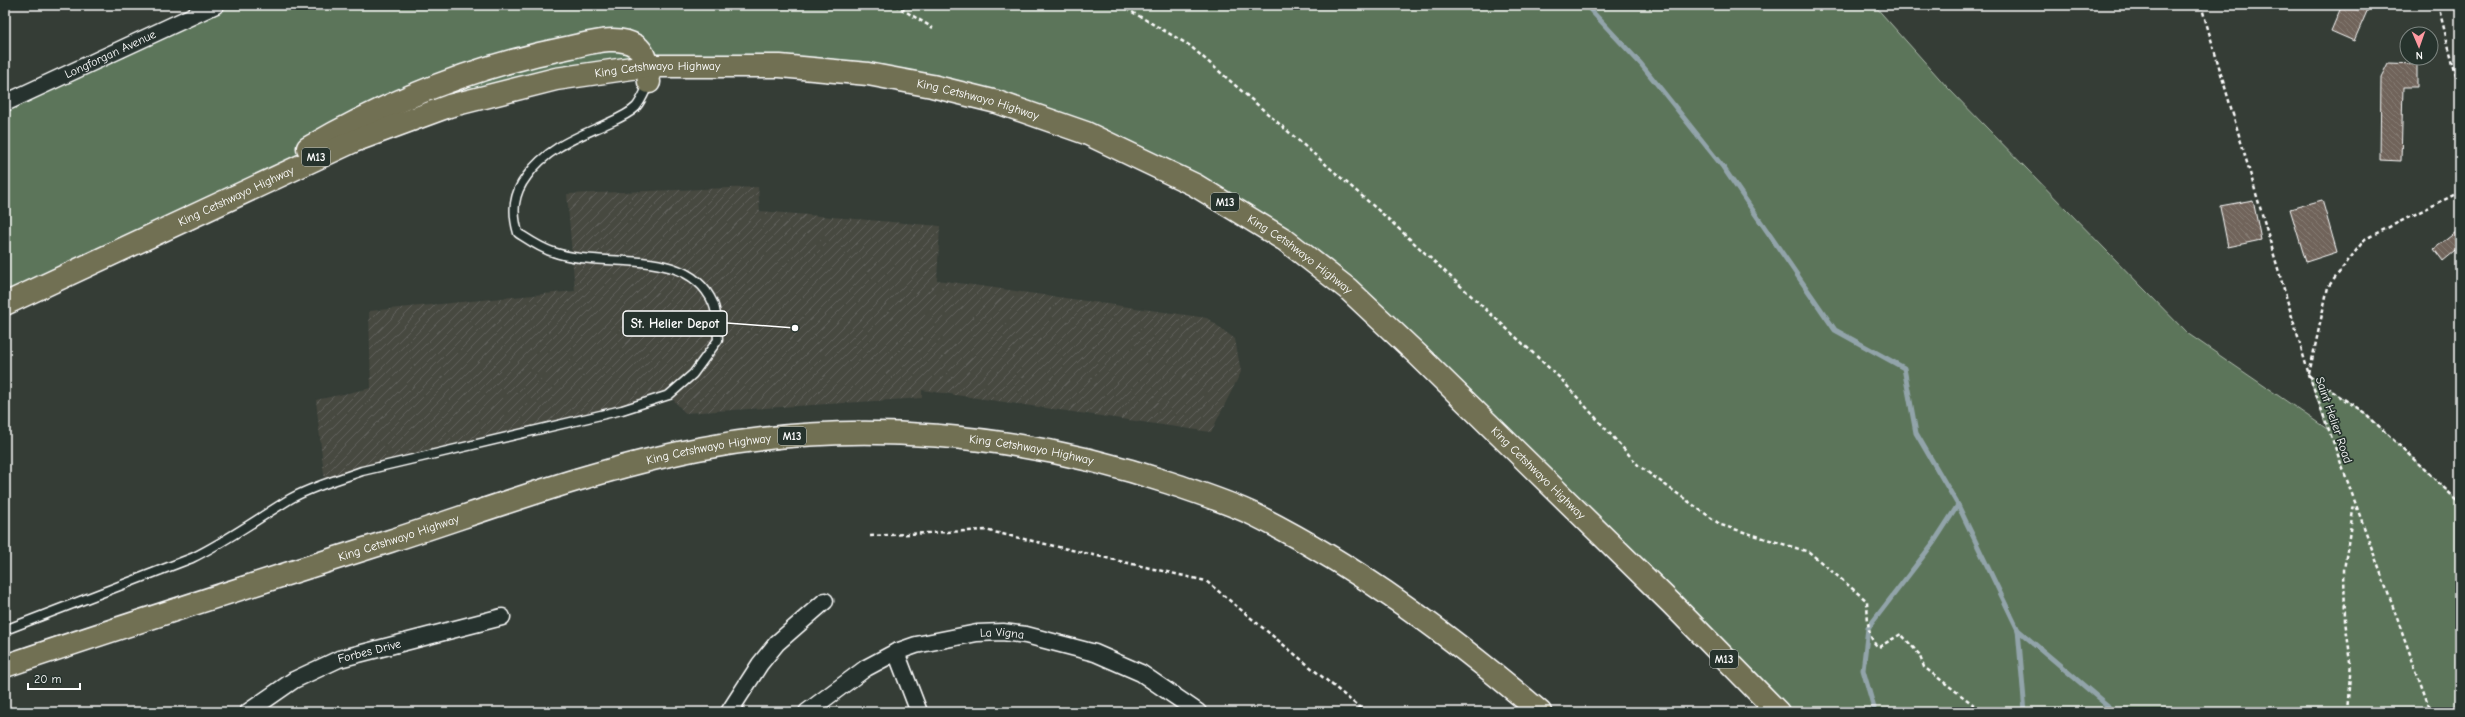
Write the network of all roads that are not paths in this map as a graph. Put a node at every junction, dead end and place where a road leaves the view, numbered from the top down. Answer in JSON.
{"nodes":[{"id":1,"x":216,"y":5,"type":"edge"},
{"id":2,"x":648,"y":74,"type":"junction"},
{"id":3,"x":5,"y":103,"type":"edge"},
{"id":4,"x":211,"y":206,"type":"junction"},
{"id":5,"x":5,"y":304,"type":"edge"},
{"id":6,"x":825,"y":601,"type":"dead end"},
{"id":7,"x":502,"y":616,"type":"dead end"},
{"id":8,"x":5,"y":630,"type":"edge"},
{"id":9,"x":896,"y":652,"type":"junction"},
{"id":10,"x":5,"y":666,"type":"edge"},
{"id":11,"x":734,"y":710,"type":"edge"},
{"id":12,"x":248,"y":712,"type":"edge"},
{"id":13,"x":807,"y":712,"type":"edge"},
{"id":14,"x":919,"y":712,"type":"edge"},
{"id":15,"x":1198,"y":712,"type":"edge"},
{"id":16,"x":1540,"y":712,"type":"edge"},
{"id":17,"x":1778,"y":712,"type":"edge"}],
"edges":[{"from":1,"to":3,"type":"street","name":"Longforgan Avenue"},
{"from":2,"to":4,"type":"highway","name":"King Cetshwayo Highway","number":"M13"},
{"from":2,"to":4,"type":"highway"},
{"from":2,"to":8,"type":"lane"},
{"from":2,"to":17,"type":"highway","name":"King Cetshwayo Highway","number":"M13"},
{"from":4,"to":5,"type":"highway","name":"King Cetshwayo Highway","number":"M13"},
{"from":6,"to":11,"type":"street"},
{"from":7,"to":12,"type":"street","name":"Forbes Drive"},
{"from":9,"to":13,"type":"street","name":"La Vigna"},
{"from":9,"to":14,"type":"street"},
{"from":9,"to":15,"type":"street","name":"La Vigna"},
{"from":10,"to":16,"type":"highway","name":"King Cetshwayo Highway","number":"M13"}]}
